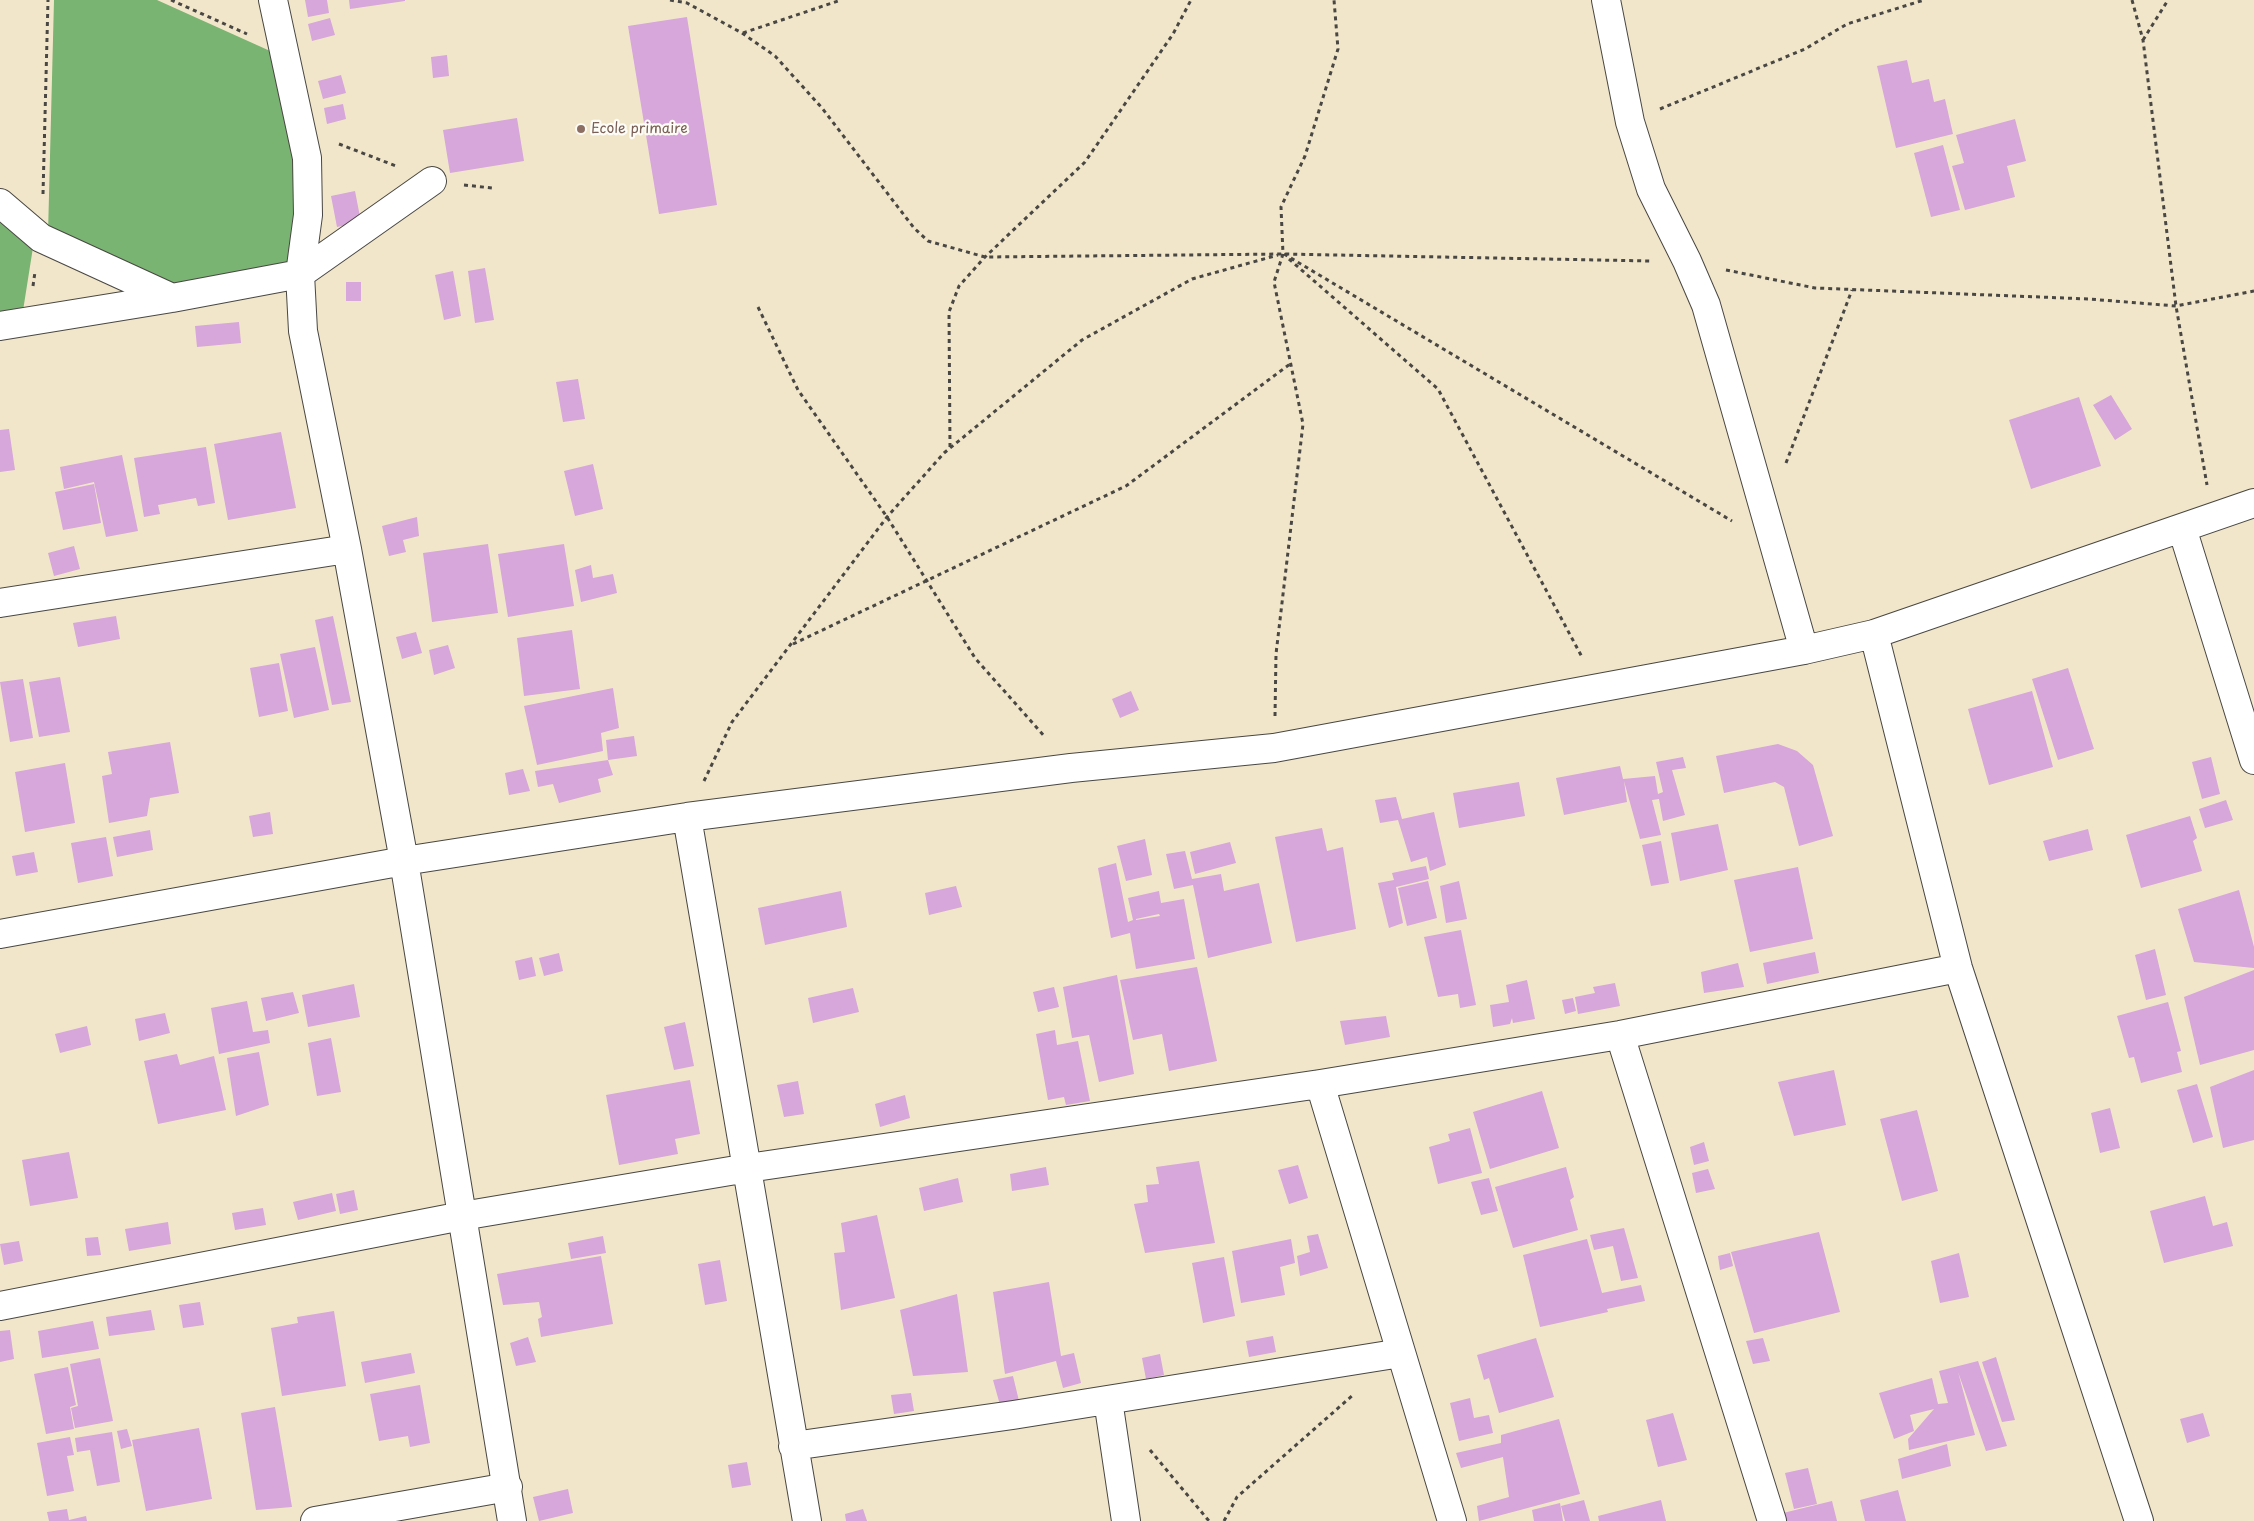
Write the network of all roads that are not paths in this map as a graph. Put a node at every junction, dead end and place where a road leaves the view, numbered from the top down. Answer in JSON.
{"nodes":[{"id":1,"x":273,"y":0,"type":"edge"},
{"id":2,"x":1606,"y":0,"type":"edge"},
{"id":3,"x":432,"y":181,"type":"dead end"},
{"id":4,"x":0,"y":203,"type":"edge"},
{"id":5,"x":300,"y":274,"type":"junction"},
{"id":6,"x":172,"y":298,"type":"junction"},
{"id":7,"x":0,"y":326,"type":"edge"},
{"id":8,"x":2254,"y":503,"type":"edge"},
{"id":9,"x":2182,"y":528,"type":"junction"},
{"id":10,"x":347,"y":549,"type":"junction"},
{"id":11,"x":0,"y":603,"type":"edge"},
{"id":12,"x":1874,"y":634,"type":"junction"},
{"id":13,"x":1804,"y":650,"type":"junction"},
{"id":14,"x":2254,"y":760,"type":"edge"},
{"id":15,"x":687,"y":818,"type":"junction"},
{"id":16,"x":404,"y":860,"type":"junction"},
{"id":17,"x":0,"y":934,"type":"edge"},
{"id":18,"x":1958,"y":968,"type":"junction"},
{"id":19,"x":1620,"y":1035,"type":"junction"},
{"id":20,"x":1320,"y":1084,"type":"junction"},
{"id":21,"x":748,"y":1168,"type":"junction"},
{"id":22,"x":462,"y":1216,"type":"junction"},
{"id":23,"x":0,"y":1306,"type":"edge"},
{"id":24,"x":1401,"y":1353,"type":"junction"},
{"id":25,"x":1108,"y":1400,"type":"junction"},
{"id":26,"x":793,"y":1446,"type":"junction"},
{"id":27,"x":508,"y":1487,"type":"junction"},
{"id":28,"x":315,"y":1521,"type":"edge"},
{"id":29,"x":512,"y":1521,"type":"edge"},
{"id":30,"x":808,"y":1521,"type":"edge"},
{"id":31,"x":1126,"y":1521,"type":"edge"},
{"id":32,"x":1452,"y":1521,"type":"edge"},
{"id":33,"x":1772,"y":1521,"type":"edge"},
{"id":34,"x":2140,"y":1521,"type":"edge"}],
"edges":[{"from":1,"to":5,"type":"street"},
{"from":2,"to":13,"type":"street"},
{"from":3,"to":5,"type":"street"},
{"from":4,"to":6,"type":"street"},
{"from":5,"to":6,"type":"street"},
{"from":5,"to":10,"type":"street"},
{"from":6,"to":7,"type":"street"},
{"from":8,"to":9,"type":"street"},
{"from":9,"to":12,"type":"street"},
{"from":9,"to":14,"type":"street"},
{"from":10,"to":11,"type":"street"},
{"from":10,"to":16,"type":"street"},
{"from":12,"to":13,"type":"street"},
{"from":12,"to":18,"type":"street"},
{"from":13,"to":15,"type":"street"},
{"from":15,"to":16,"type":"street"},
{"from":15,"to":21,"type":"street"},
{"from":16,"to":17,"type":"street"},
{"from":16,"to":22,"type":"street"},
{"from":18,"to":19,"type":"street"},
{"from":18,"to":34,"type":"street"},
{"from":19,"to":20,"type":"street"},
{"from":19,"to":33,"type":"street"},
{"from":20,"to":21,"type":"street"},
{"from":20,"to":24,"type":"street"},
{"from":21,"to":22,"type":"street"},
{"from":21,"to":26,"type":"street"},
{"from":22,"to":23,"type":"street"},
{"from":22,"to":27,"type":"street"},
{"from":24,"to":25,"type":"street"},
{"from":24,"to":32,"type":"street"},
{"from":25,"to":26,"type":"street"},
{"from":25,"to":31,"type":"street"},
{"from":26,"to":30,"type":"street"},
{"from":27,"to":28,"type":"street"},
{"from":27,"to":29,"type":"street"}]}
